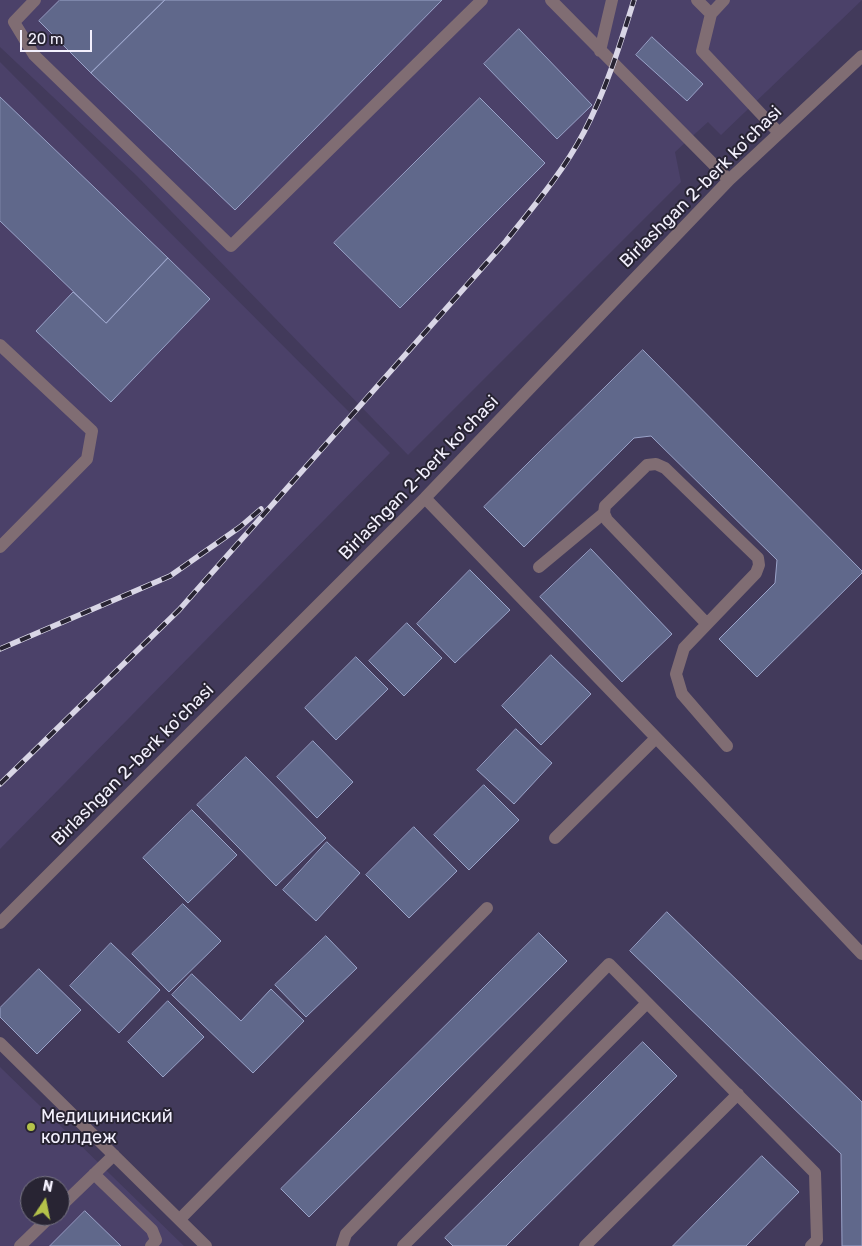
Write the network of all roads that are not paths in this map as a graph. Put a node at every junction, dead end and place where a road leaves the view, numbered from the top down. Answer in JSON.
{"nodes":[{"id":1,"x":35,"y":0,"type":"edge"},
{"id":2,"x":482,"y":0,"type":"edge"},
{"id":3,"x":551,"y":0,"type":"edge"},
{"id":4,"x":612,"y":0,"type":"edge"},
{"id":5,"x":697,"y":0,"type":"edge"},
{"id":6,"x":724,"y":0,"type":"edge"},
{"id":7,"x":711,"y":14,"type":"junction"},
{"id":8,"x":600,"y":51,"type":"junction"},
{"id":9,"x":862,"y":56,"type":"edge"},
{"id":10,"x":779,"y":134,"type":"junction"},
{"id":11,"x":729,"y":180,"type":"junction"},
{"id":12,"x":0,"y":345,"type":"edge"},
{"id":13,"x":425,"y":498,"type":"junction"},
{"id":14,"x":604,"y":513,"type":"junction"},
{"id":15,"x":0,"y":546,"type":"edge"},
{"id":16,"x":539,"y":567,"type":"dead end"},
{"id":17,"x":707,"y":624,"type":"junction"},
{"id":18,"x":656,"y":738,"type":"junction"},
{"id":19,"x":727,"y":746,"type":"dead end"},
{"id":20,"x":555,"y":838,"type":"dead end"},
{"id":21,"x":487,"y":908,"type":"dead end"},
{"id":22,"x":0,"y":923,"type":"edge"},
{"id":23,"x":862,"y":954,"type":"edge"},
{"id":24,"x":647,"y":1003,"type":"junction"},
{"id":25,"x":0,"y":1043,"type":"edge"},
{"id":26,"x":738,"y":1094,"type":"junction"},
{"id":27,"x":114,"y":1154,"type":"junction"},
{"id":28,"x":94,"y":1174,"type":"junction"},
{"id":29,"x":70,"y":1197,"type":"edge"},
{"id":30,"x":180,"y":1219,"type":"junction"},
{"id":31,"x":41,"y":1226,"type":"edge"},
{"id":32,"x":204,"y":1245,"type":"edge"},
{"id":33,"x":20,"y":1246,"type":"edge"},
{"id":34,"x":150,"y":1246,"type":"edge"},
{"id":35,"x":342,"y":1246,"type":"edge"},
{"id":36,"x":404,"y":1246,"type":"edge"},
{"id":37,"x":585,"y":1246,"type":"edge"},
{"id":38,"x":811,"y":1246,"type":"edge"}],
"edges":[{"from":1,"to":2,"type":"street"},
{"from":3,"to":8,"type":"street"},
{"from":4,"to":8,"type":"street"},
{"from":5,"to":7,"type":"street"},
{"from":6,"to":7,"type":"street"},
{"from":7,"to":10,"type":"street"},
{"from":8,"to":11,"type":"street"},
{"from":9,"to":10,"type":"street","name":"Birlashgan 2-berk ko'chasi"},
{"from":10,"to":11,"type":"street","name":"Birlashgan 2-berk ko'chasi"},
{"from":11,"to":13,"type":"street","name":"Birlashgan 2-berk ko'chasi"},
{"from":12,"to":15,"type":"street"},
{"from":13,"to":18,"type":"street"},
{"from":13,"to":22,"type":"street","name":"Birlashgan 2-berk ko'chasi"},
{"from":14,"to":16,"type":"street"},
{"from":14,"to":17,"type":"street"},
{"from":14,"to":17,"type":"street"},
{"from":17,"to":19,"type":"street"},
{"from":18,"to":20,"type":"street"},
{"from":18,"to":23,"type":"street"},
{"from":21,"to":30,"type":"street"},
{"from":24,"to":26,"type":"street"},
{"from":24,"to":35,"type":"street"},
{"from":24,"to":36,"type":"street"},
{"from":25,"to":27,"type":"street"},
{"from":26,"to":37,"type":"street"},
{"from":26,"to":38,"type":"street"},
{"from":27,"to":28,"type":"street"},
{"from":27,"to":30,"type":"street"},
{"from":28,"to":29,"type":"street"},
{"from":28,"to":34,"type":"street"},
{"from":30,"to":32,"type":"street"},
{"from":31,"to":33,"type":"street"}]}
